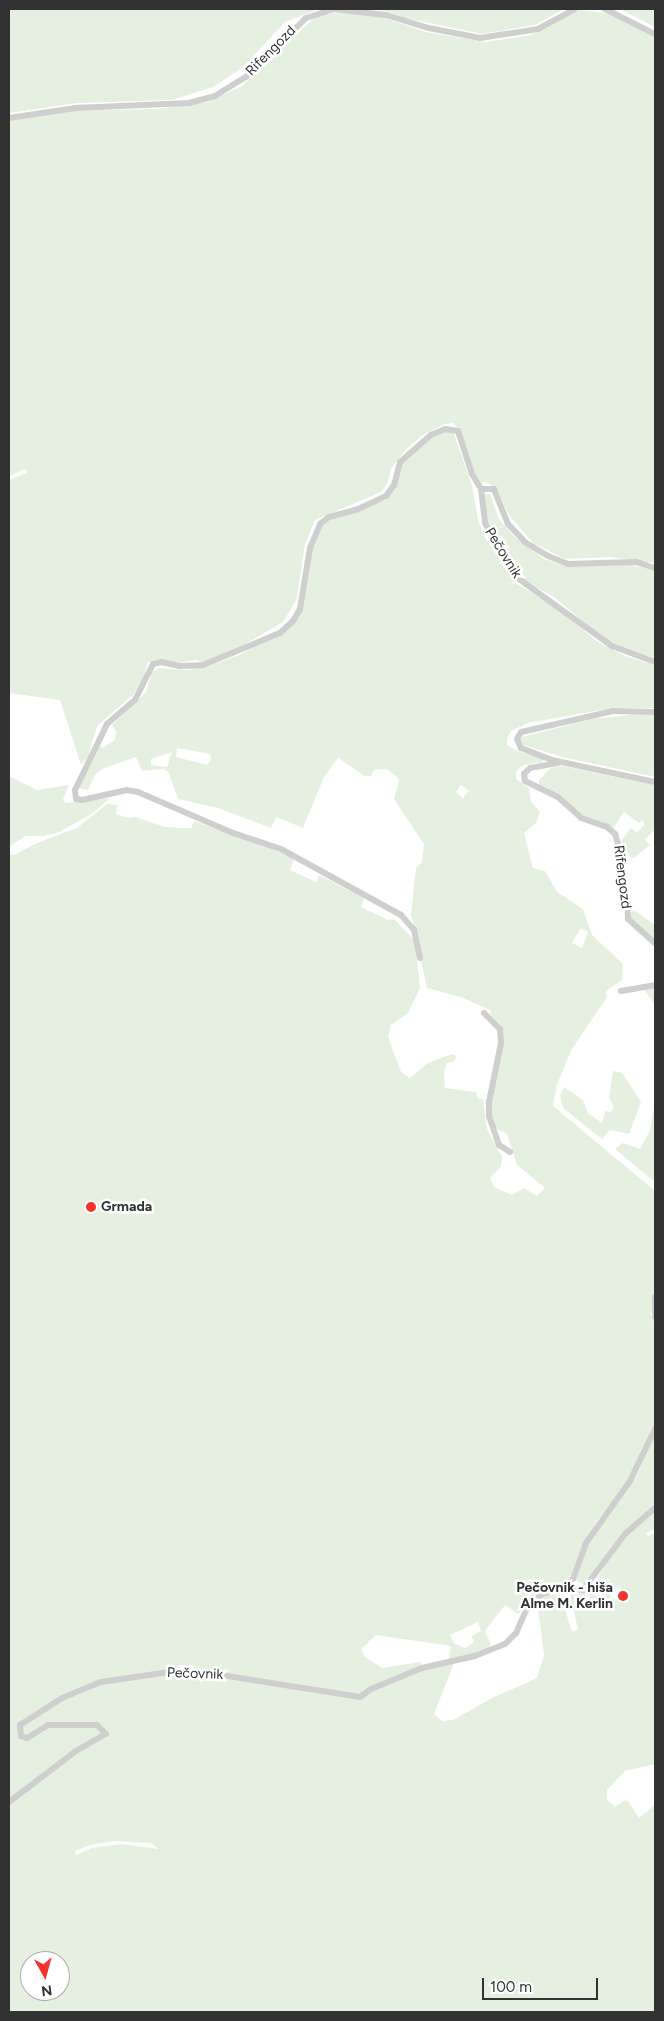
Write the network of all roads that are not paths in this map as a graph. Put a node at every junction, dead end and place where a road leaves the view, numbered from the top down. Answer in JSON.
{"nodes":[{"id":1,"x":575,"y":9,"type":"edge"},
{"id":2,"x":605,"y":9,"type":"edge"},
{"id":3,"x":655,"y":34,"type":"edge"},
{"id":4,"x":9,"y":118,"type":"edge"},
{"id":5,"x":481,"y":489,"type":"junction"},
{"id":6,"x":655,"y":568,"type":"edge"},
{"id":7,"x":655,"y":662,"type":"edge"},
{"id":8,"x":655,"y":712,"type":"edge"},
{"id":9,"x":562,"y":762,"type":"junction"},
{"id":10,"x":655,"y":782,"type":"edge"},
{"id":11,"x":655,"y":943,"type":"edge"},
{"id":12,"x":420,"y":958,"type":"dead end"},
{"id":13,"x":655,"y":985,"type":"edge"},
{"id":14,"x":621,"y":991,"type":"dead end"},
{"id":15,"x":484,"y":1013,"type":"dead end"},
{"id":16,"x":510,"y":1152,"type":"dead end"},
{"id":17,"x":655,"y":1297,"type":"edge"},
{"id":18,"x":655,"y":1317,"type":"edge"},
{"id":19,"x":655,"y":1429,"type":"edge"},
{"id":20,"x":655,"y":1508,"type":"edge"},
{"id":21,"x":563,"y":1588,"type":"junction"},
{"id":22,"x":9,"y":1802,"type":"edge"}],
"edges":[{"from":1,"to":4,"type":"street","name":"Rifengozd"},
{"from":2,"to":3,"type":"street"},
{"from":5,"to":6,"type":"street","name":"Pečovnik"},
{"from":5,"to":7,"type":"street","name":"Pečovnik"},
{"from":5,"to":12,"type":"street"},
{"from":8,"to":9,"type":"street"},
{"from":9,"to":10,"type":"street"},
{"from":9,"to":11,"type":"street","name":"Rifengozd"},
{"from":13,"to":14,"type":"street"},
{"from":15,"to":16,"type":"street"},
{"from":17,"to":18,"type":"street"},
{"from":19,"to":21,"type":"street","name":"Pečovnik"},
{"from":20,"to":21,"type":"street","name":"Pečovnik"},
{"from":21,"to":22,"type":"street","name":"Pečovnik"}]}
